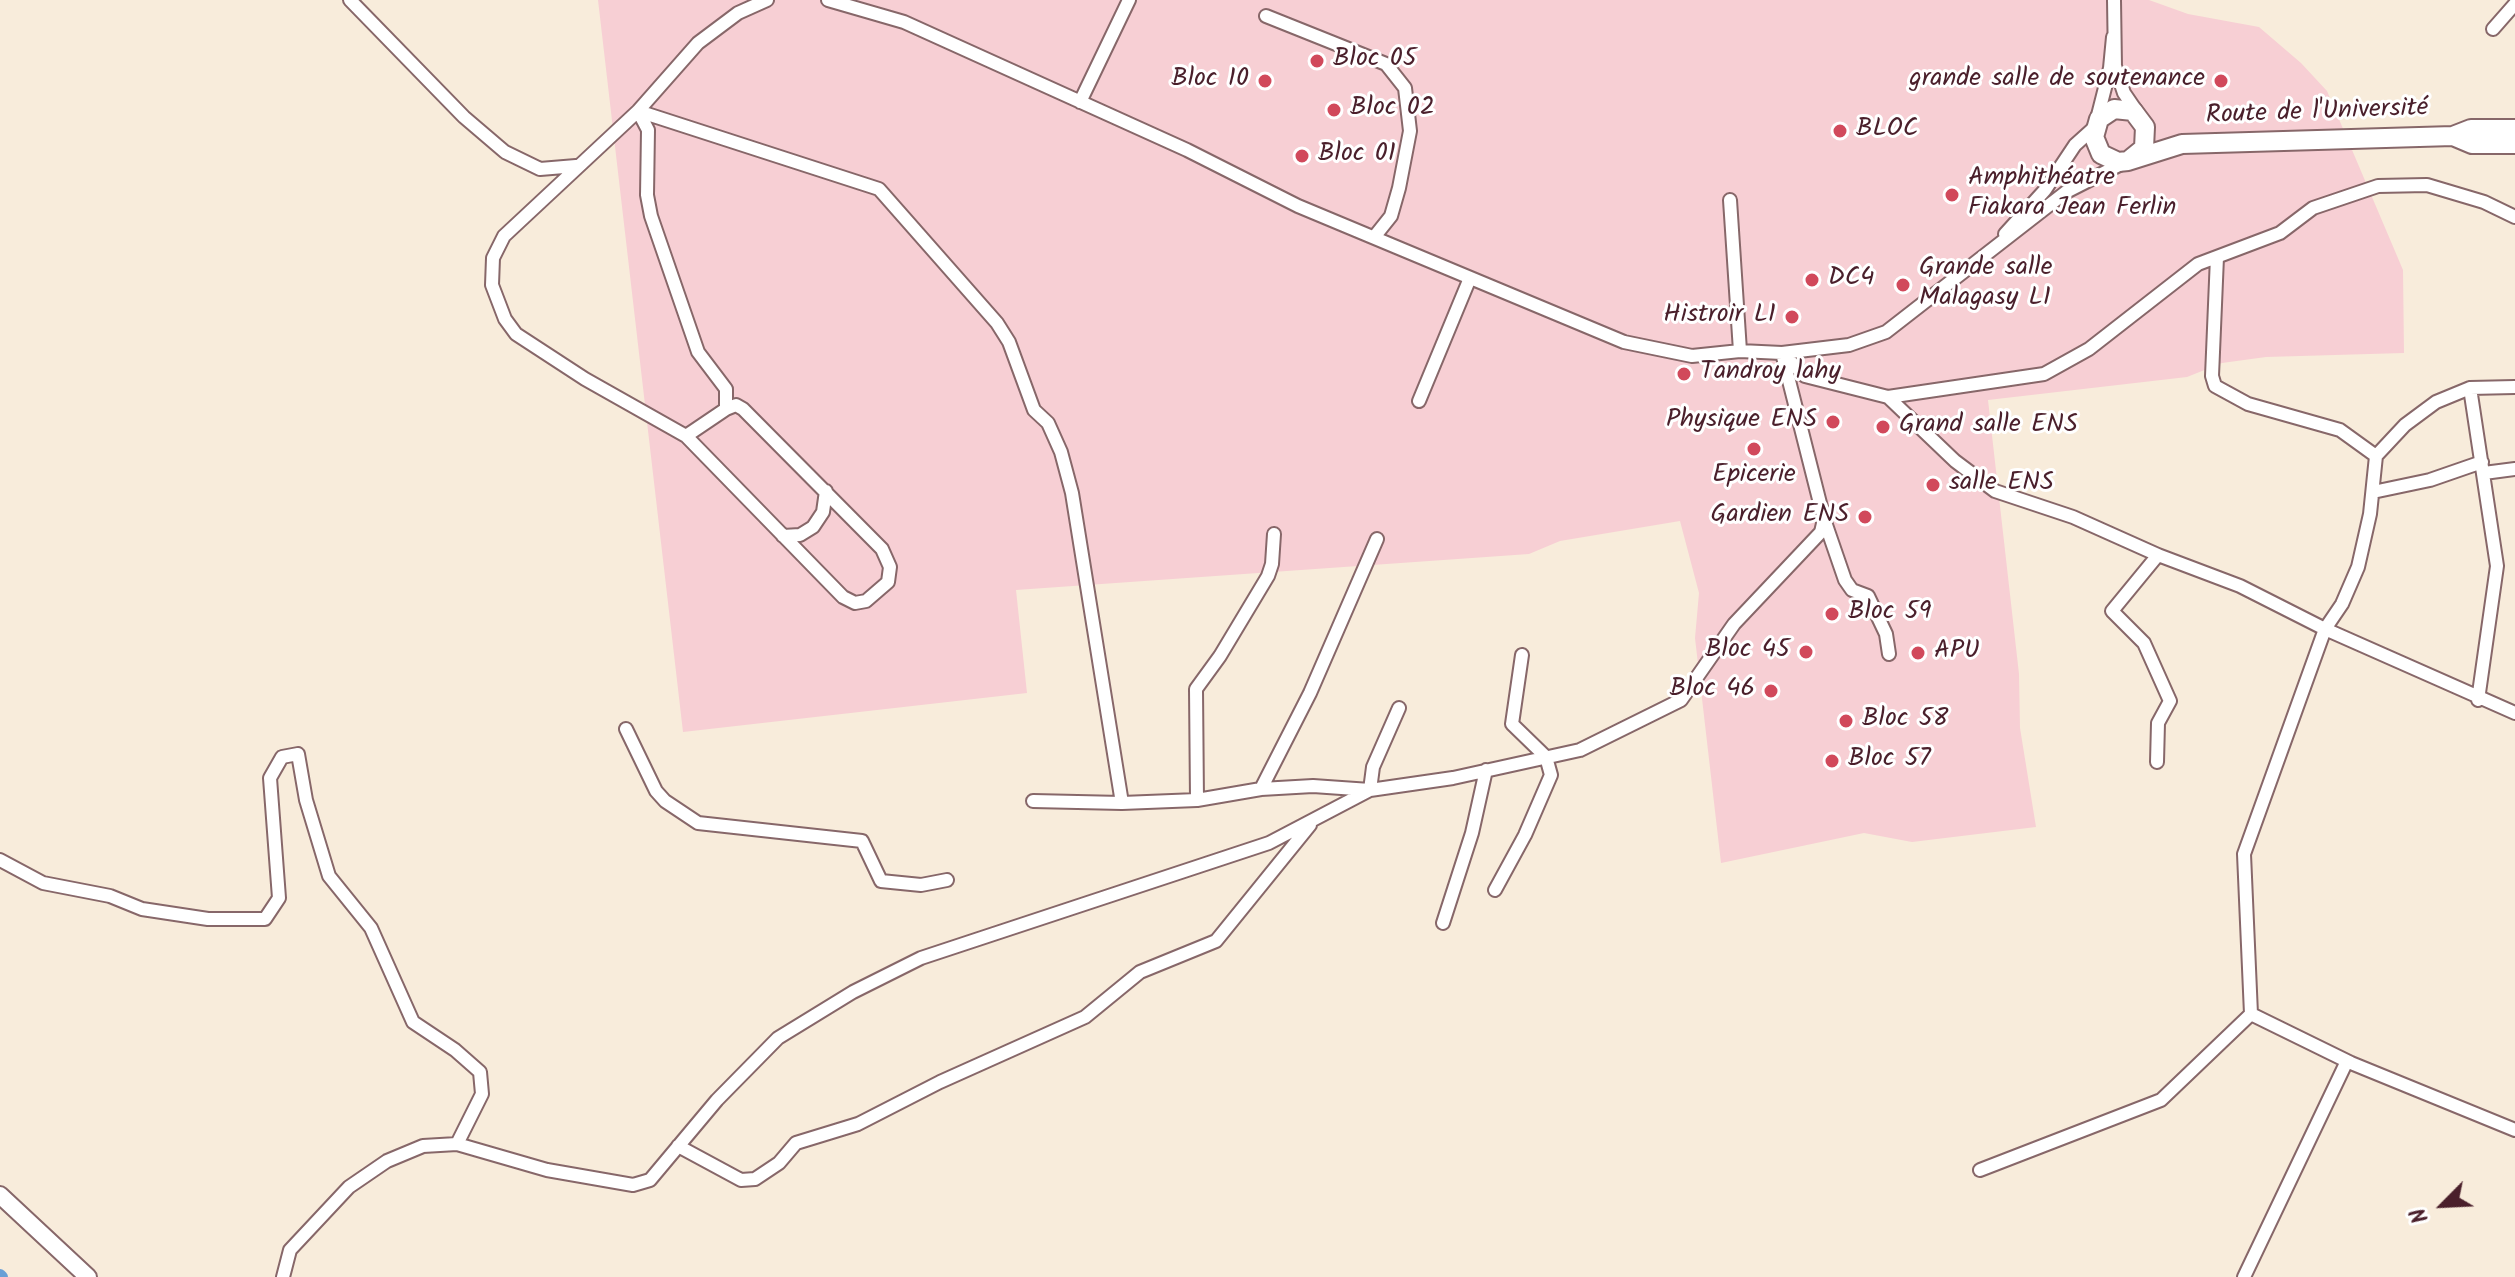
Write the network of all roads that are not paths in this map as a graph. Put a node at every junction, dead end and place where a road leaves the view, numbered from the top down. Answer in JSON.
{"nodes":[{"id":1,"x":350,"y":0,"type":"edge"},
{"id":2,"x":767,"y":0,"type":"edge"},
{"id":3,"x":828,"y":0,"type":"edge"},
{"id":4,"x":1129,"y":0,"type":"edge"},
{"id":5,"x":2114,"y":0,"type":"edge"},
{"id":6,"x":2515,"y":4,"type":"edge"},
{"id":7,"x":1266,"y":16,"type":"dead end"},
{"id":8,"x":2493,"y":29,"type":"dead end"},
{"id":9,"x":2113,"y":37,"type":"junction"},
{"id":10,"x":1080,"y":102,"type":"junction"},
{"id":11,"x":638,"y":111,"type":"junction"},
{"id":12,"x":2140,"y":117,"type":"junction"},
{"id":13,"x":2095,"y":127,"type":"junction"},
{"id":14,"x":2515,"y":129,"type":"edge"},
{"id":15,"x":2453,"y":136,"type":"junction"},
{"id":16,"x":2182,"y":144,"type":"junction"},
{"id":17,"x":2515,"y":144,"type":"edge"},
{"id":18,"x":2128,"y":161,"type":"junction"},
{"id":19,"x":577,"y":166,"type":"junction"},
{"id":20,"x":1730,"y":200,"type":"dead end"},
{"id":21,"x":2515,"y":217,"type":"edge"},
{"id":22,"x":1375,"y":236,"type":"junction"},
{"id":23,"x":1991,"y":251,"type":"junction"},
{"id":24,"x":2217,"y":257,"type":"junction"},
{"id":25,"x":1470,"y":278,"type":"junction"},
{"id":26,"x":1740,"y":351,"type":"junction"},
{"id":27,"x":1782,"y":353,"type":"junction"},
{"id":28,"x":2515,"y":387,"type":"edge"},
{"id":29,"x":2470,"y":388,"type":"junction"},
{"id":30,"x":1888,"y":397,"type":"junction"},
{"id":31,"x":1419,"y":401,"type":"dead end"},
{"id":32,"x":726,"y":409,"type":"junction"},
{"id":33,"x":686,"y":436,"type":"junction"},
{"id":34,"x":2376,"y":456,"type":"junction"},
{"id":35,"x":2483,"y":468,"type":"junction"},
{"id":36,"x":2515,"y":469,"type":"edge"},
{"id":37,"x":826,"y":491,"type":"junction"},
{"id":38,"x":2373,"y":492,"type":"junction"},
{"id":39,"x":1824,"y":519,"type":"junction"},
{"id":40,"x":1274,"y":534,"type":"dead end"},
{"id":41,"x":783,"y":536,"type":"junction"},
{"id":42,"x":1377,"y":539,"type":"dead end"},
{"id":43,"x":2158,"y":555,"type":"junction"},
{"id":44,"x":2325,"y":629,"type":"junction"},
{"id":45,"x":1889,"y":654,"type":"dead end"},
{"id":46,"x":1522,"y":655,"type":"dead end"},
{"id":47,"x":2478,"y":700,"type":"junction"},
{"id":48,"x":1399,"y":708,"type":"dead end"},
{"id":49,"x":2515,"y":713,"type":"edge"},
{"id":50,"x":626,"y":729,"type":"dead end"},
{"id":51,"x":1546,"y":757,"type":"junction"},
{"id":52,"x":2157,"y":762,"type":"dead end"},
{"id":53,"x":1486,"y":770,"type":"junction"},
{"id":54,"x":1261,"y":789,"type":"junction"},
{"id":55,"x":1370,"y":790,"type":"junction"},
{"id":56,"x":1197,"y":800,"type":"junction"},
{"id":57,"x":1033,"y":801,"type":"dead end"},
{"id":58,"x":1122,"y":803,"type":"junction"},
{"id":59,"x":1312,"y":822,"type":"junction"},
{"id":60,"x":0,"y":860,"type":"edge"},
{"id":61,"x":947,"y":880,"type":"dead end"},
{"id":62,"x":1495,"y":890,"type":"dead end"},
{"id":63,"x":1443,"y":923,"type":"dead end"},
{"id":64,"x":2251,"y":1014,"type":"junction"},
{"id":65,"x":2347,"y":1061,"type":"junction"},
{"id":66,"x":2515,"y":1130,"type":"edge"},
{"id":67,"x":457,"y":1144,"type":"junction"},
{"id":68,"x":678,"y":1146,"type":"junction"},
{"id":69,"x":1980,"y":1170,"type":"dead end"},
{"id":70,"x":0,"y":1195,"type":"edge"},
{"id":71,"x":88,"y":1277,"type":"edge"},
{"id":72,"x":283,"y":1277,"type":"edge"},
{"id":73,"x":2244,"y":1277,"type":"edge"}],
"edges":[{"from":1,"to":19,"type":"street"},
{"from":2,"to":11,"type":"street"},
{"from":3,"to":10,"type":"street"},
{"from":4,"to":10,"type":"street"},
{"from":5,"to":9,"type":"street"},
{"from":6,"to":8,"type":"street"},
{"from":7,"to":22,"type":"street"},
{"from":9,"to":12,"type":"street"},
{"from":9,"to":13,"type":"street"},
{"from":10,"to":22,"type":"street"},
{"from":11,"to":19,"type":"street"},
{"from":11,"to":32,"type":"street"},
{"from":11,"to":58,"type":"street"},
{"from":12,"to":13,"type":"main road"},
{"from":12,"to":16,"type":"main road"},
{"from":12,"to":18,"type":"main road"},
{"from":13,"to":18,"type":"main road"},
{"from":13,"to":23,"type":"street"},
{"from":14,"to":15,"type":"main road","name":"Route de l'Université"},
{"from":15,"to":16,"type":"main road","name":"Route de l'Université"},
{"from":15,"to":17,"type":"main road","name":"Route de l'Université"},
{"from":16,"to":18,"type":"main road","name":"Route de l'Université"},
{"from":18,"to":23,"type":"street"},
{"from":19,"to":33,"type":"street"},
{"from":20,"to":26,"type":"street"},
{"from":21,"to":24,"type":"street"},
{"from":22,"to":25,"type":"street"},
{"from":23,"to":27,"type":"street"},
{"from":24,"to":30,"type":"street"},
{"from":24,"to":34,"type":"street"},
{"from":25,"to":26,"type":"street"},
{"from":25,"to":31,"type":"street"},
{"from":26,"to":27,"type":"street"},
{"from":27,"to":30,"type":"street"},
{"from":27,"to":39,"type":"street"},
{"from":28,"to":29,"type":"street"},
{"from":29,"to":34,"type":"street"},
{"from":29,"to":35,"type":"street"},
{"from":30,"to":43,"type":"street"},
{"from":32,"to":33,"type":"street"},
{"from":32,"to":37,"type":"street"},
{"from":33,"to":41,"type":"street"},
{"from":34,"to":38,"type":"street"},
{"from":35,"to":36,"type":"street"},
{"from":35,"to":38,"type":"street"},
{"from":35,"to":47,"type":"street"},
{"from":37,"to":41,"type":"street"},
{"from":37,"to":41,"type":"street"},
{"from":38,"to":44,"type":"street"},
{"from":39,"to":45,"type":"street"},
{"from":39,"to":51,"type":"street"},
{"from":40,"to":56,"type":"street"},
{"from":42,"to":54,"type":"street"},
{"from":43,"to":44,"type":"street"},
{"from":43,"to":52,"type":"street"},
{"from":44,"to":47,"type":"street"},
{"from":44,"to":64,"type":"street"},
{"from":46,"to":51,"type":"street"},
{"from":47,"to":49,"type":"street"},
{"from":48,"to":55,"type":"street"},
{"from":50,"to":61,"type":"street"},
{"from":51,"to":53,"type":"street"},
{"from":51,"to":62,"type":"street"},
{"from":53,"to":55,"type":"street"},
{"from":53,"to":63,"type":"street"},
{"from":54,"to":55,"type":"street"},
{"from":54,"to":56,"type":"street"},
{"from":55,"to":59,"type":"street"},
{"from":56,"to":58,"type":"street"},
{"from":57,"to":58,"type":"street"},
{"from":59,"to":68,"type":"street"},
{"from":59,"to":68,"type":"street"},
{"from":60,"to":67,"type":"street"},
{"from":64,"to":65,"type":"street"},
{"from":64,"to":69,"type":"street"},
{"from":65,"to":66,"type":"street"},
{"from":65,"to":73,"type":"street"},
{"from":67,"to":68,"type":"street"},
{"from":67,"to":72,"type":"street"},
{"from":70,"to":71,"type":"street"}]}
